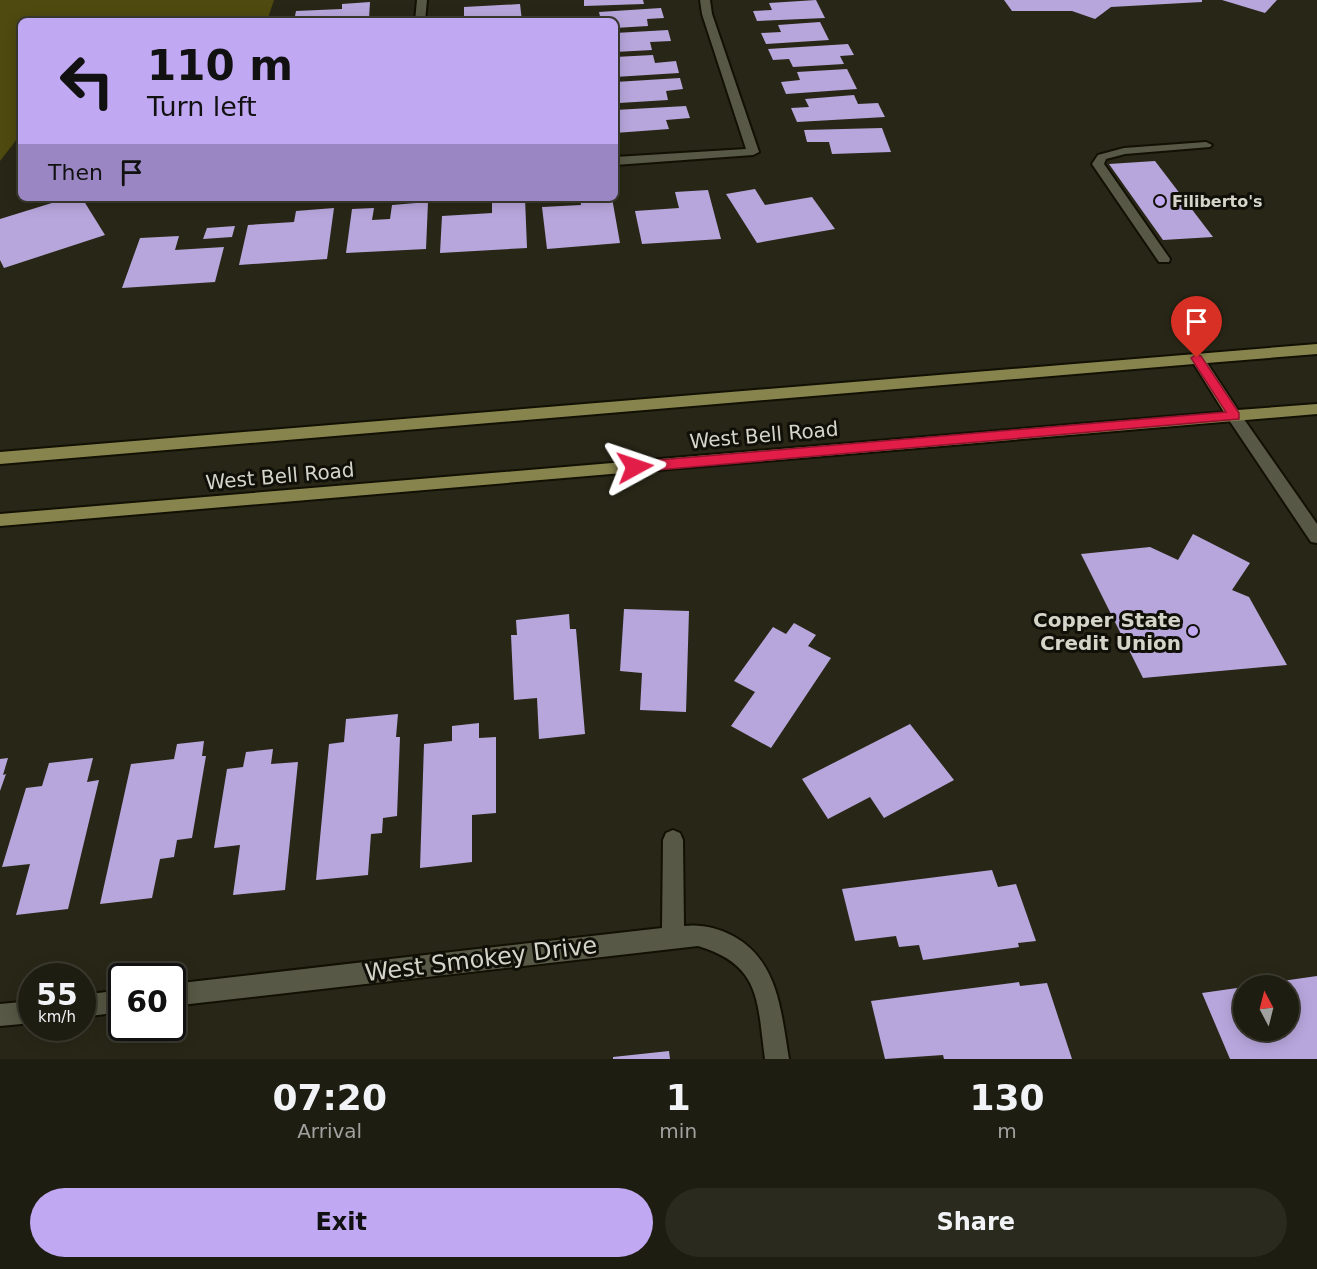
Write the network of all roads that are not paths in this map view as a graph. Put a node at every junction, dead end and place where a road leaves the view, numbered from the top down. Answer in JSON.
{"nodes":[{"id":1,"x":422,"y":0,"type":"edge"},
{"id":2,"x":705,"y":0,"type":"edge"},
{"id":3,"x":420,"y":18,"type":"edge"},
{"id":4,"x":1206,"y":145,"type":"dead end"},
{"id":5,"x":618,"y":161,"type":"edge"},
{"id":6,"x":1164,"y":259,"type":"dead end"},
{"id":7,"x":1317,"y":349,"type":"edge"},
{"id":8,"x":1197,"y":358,"type":"junction"},
{"id":9,"x":1317,"y":409,"type":"edge"},
{"id":10,"x":1234,"y":416,"type":"junction"},
{"id":11,"x":0,"y":458,"type":"edge"},
{"id":12,"x":0,"y":520,"type":"edge"},
{"id":13,"x":1317,"y":537,"type":"edge"},
{"id":14,"x":673,"y":840,"type":"dead end"},
{"id":15,"x":673,"y":937,"type":"junction"},
{"id":16,"x":186,"y":993,"type":"edge"},
{"id":17,"x":18,"y":1013,"type":"edge"},
{"id":18,"x":0,"y":1015,"type":"edge"},
{"id":19,"x":777,"y":1059,"type":"edge"}],
"edges":[{"from":1,"to":3,"type":"street"},
{"from":2,"to":5,"type":"street"},
{"from":4,"to":6,"type":"street"},
{"from":7,"to":8,"type":"main road","name":"West Bell Road"},
{"from":8,"to":10,"type":"main road"},
{"from":8,"to":11,"type":"main road","name":"West Bell Road"},
{"from":9,"to":10,"type":"main road","name":"West Bell Road"},
{"from":10,"to":12,"type":"main road","name":"West Bell Road"},
{"from":10,"to":13,"type":"street"},
{"from":14,"to":15,"type":"street"},
{"from":15,"to":16,"type":"street","name":"West Smokey Drive"},
{"from":15,"to":19,"type":"street","name":"West Smokey Drive"},
{"from":17,"to":18,"type":"street"}]}
